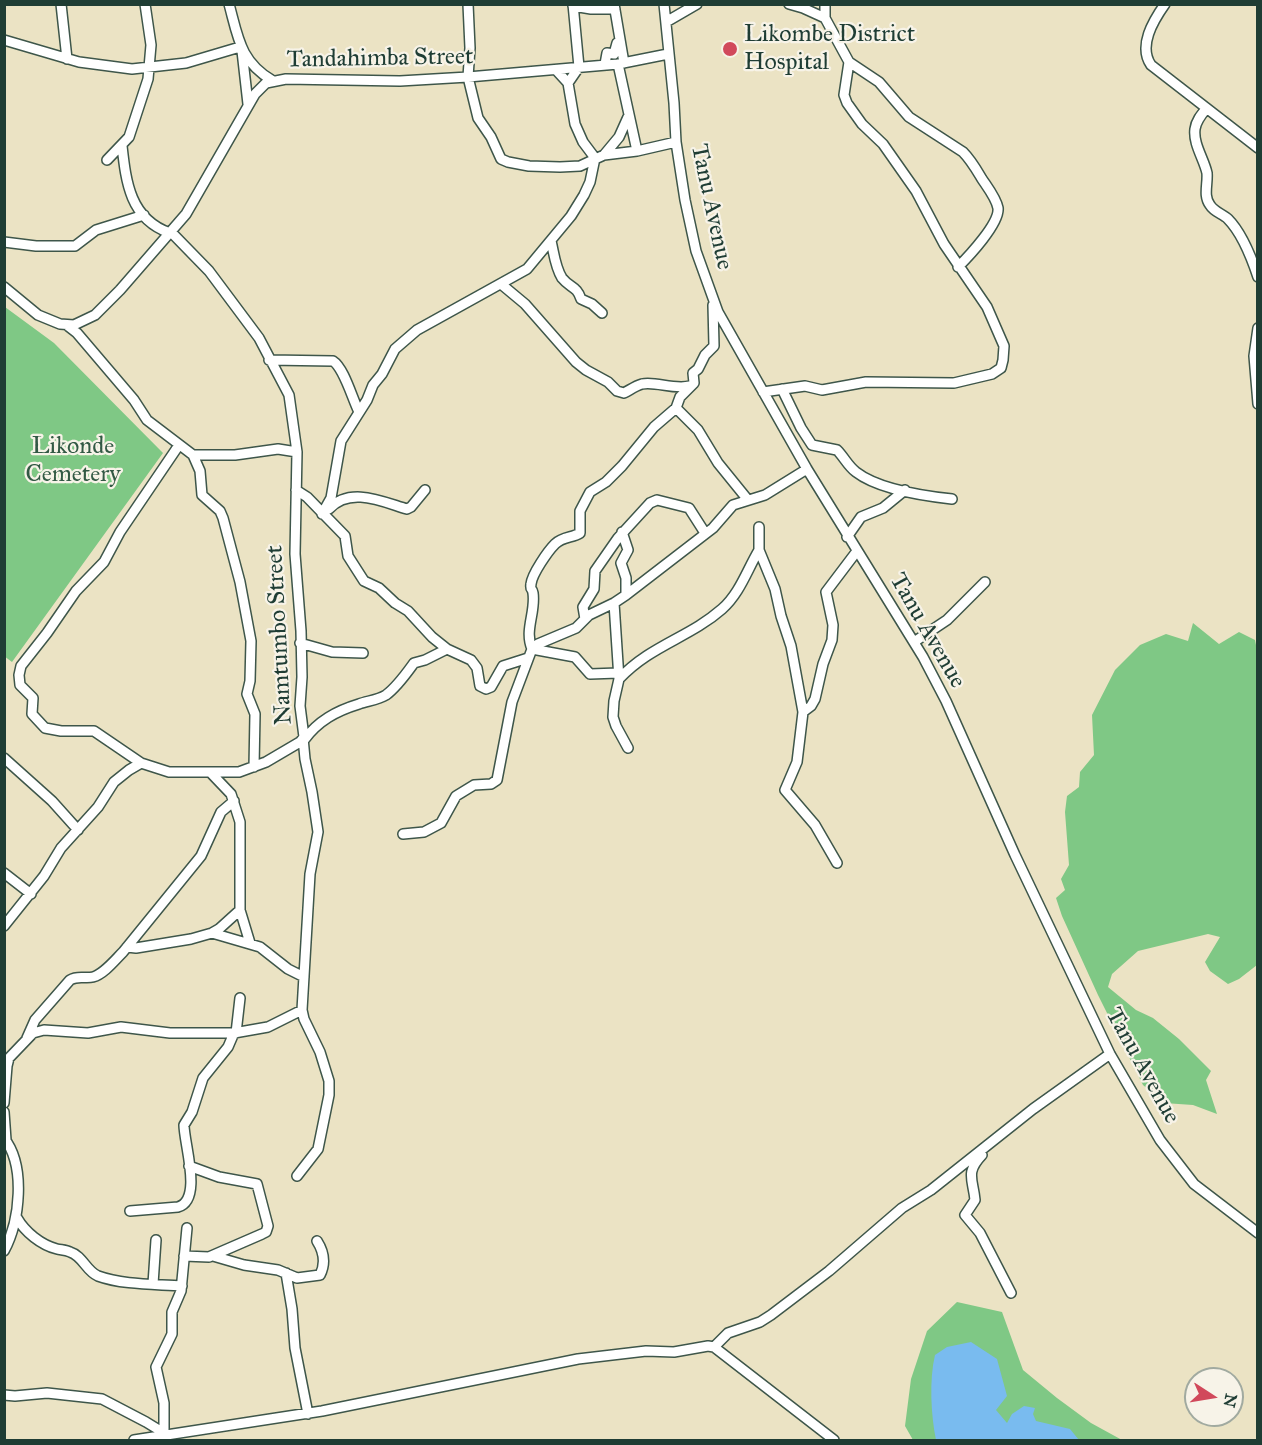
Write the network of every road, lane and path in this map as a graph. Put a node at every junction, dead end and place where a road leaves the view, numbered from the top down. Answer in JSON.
{"nodes":[{"id":1,"x":61,"y":4,"type":"edge"},
{"id":2,"x":145,"y":4,"type":"edge"},
{"id":3,"x":229,"y":4,"type":"edge"},
{"id":4,"x":468,"y":4,"type":"edge"},
{"id":5,"x":664,"y":4,"type":"edge"},
{"id":6,"x":697,"y":4,"type":"edge"},
{"id":7,"x":789,"y":4,"type":"edge"},
{"id":8,"x":825,"y":4,"type":"edge"},
{"id":9,"x":1165,"y":4,"type":"edge"},
{"id":10,"x":573,"y":5,"type":"edge"},
{"id":11,"x":614,"y":7,"type":"edge"},
{"id":12,"x":825,"y":18,"type":"junction"},
{"id":13,"x":666,"y":22,"type":"junction"},
{"id":14,"x":618,"y":34,"type":"junction"},
{"id":15,"x":4,"y":40,"type":"edge"},
{"id":16,"x":241,"y":49,"type":"junction"},
{"id":17,"x":668,"y":54,"type":"junction"},
{"id":18,"x":67,"y":59,"type":"junction"},
{"id":19,"x":849,"y":62,"type":"junction"},
{"id":20,"x":605,"y":64,"type":"junction"},
{"id":21,"x":621,"y":64,"type":"junction"},
{"id":22,"x":150,"y":65,"type":"junction"},
{"id":23,"x":579,"y":67,"type":"junction"},
{"id":24,"x":557,"y":71,"type":"junction"},
{"id":25,"x":468,"y":77,"type":"junction"},
{"id":26,"x":273,"y":81,"type":"junction"},
{"id":27,"x":568,"y":83,"type":"junction"},
{"id":28,"x":248,"y":104,"type":"junction"},
{"id":29,"x":1206,"y":109,"type":"junction"},
{"id":30,"x":629,"y":116,"type":"junction"},
{"id":31,"x":675,"y":142,"type":"junction"},
{"id":32,"x":122,"y":146,"type":"junction"},
{"id":33,"x":1257,"y":148,"type":"edge"},
{"id":34,"x":637,"y":151,"type":"junction"},
{"id":35,"x":599,"y":157,"type":"junction"},
{"id":36,"x":107,"y":160,"type":"dead end"},
{"id":37,"x":144,"y":215,"type":"junction"},
{"id":38,"x":170,"y":233,"type":"junction"},
{"id":39,"x":551,"y":241,"type":"junction"},
{"id":40,"x":4,"y":242,"type":"edge"},
{"id":41,"x":958,"y":267,"type":"junction"},
{"id":42,"x":1257,"y":271,"type":"edge"},
{"id":43,"x":501,"y":284,"type":"junction"},
{"id":44,"x":4,"y":287,"type":"edge"},
{"id":45,"x":713,"y":300,"type":"junction"},
{"id":46,"x":602,"y":313,"type":"dead end"},
{"id":47,"x":68,"y":326,"type":"junction"},
{"id":48,"x":1257,"y":328,"type":"edge"},
{"id":49,"x":269,"y":360,"type":"junction"},
{"id":50,"x":690,"y":386,"type":"junction"},
{"id":51,"x":782,"y":389,"type":"junction"},
{"id":52,"x":763,"y":392,"type":"junction"},
{"id":53,"x":1257,"y":404,"type":"edge"},
{"id":54,"x":676,"y":408,"type":"junction"},
{"id":55,"x":359,"y":412,"type":"junction"},
{"id":56,"x":179,"y":445,"type":"junction"},
{"id":57,"x":297,"y":452,"type":"junction"},
{"id":58,"x":193,"y":455,"type":"junction"},
{"id":59,"x":807,"y":469,"type":"junction"},
{"id":60,"x":296,"y":490,"type":"junction"},
{"id":61,"x":425,"y":490,"type":"dead end"},
{"id":62,"x":905,"y":490,"type":"junction"},
{"id":63,"x":952,"y":499,"type":"dead end"},
{"id":64,"x":748,"y":500,"type":"junction"},
{"id":65,"x":312,"y":503,"type":"junction"},
{"id":66,"x":323,"y":515,"type":"junction"},
{"id":67,"x":295,"y":518,"type":"junction"},
{"id":68,"x":759,"y":527,"type":"dead end"},
{"id":69,"x":622,"y":532,"type":"junction"},
{"id":70,"x":705,"y":533,"type":"junction"},
{"id":71,"x":847,"y":537,"type":"junction"},
{"id":72,"x":759,"y":550,"type":"junction"},
{"id":73,"x":857,"y":551,"type":"junction"},
{"id":74,"x":985,"y":582,"type":"dead end"},
{"id":75,"x":626,"y":595,"type":"junction"},
{"id":76,"x":614,"y":603,"type":"junction"},
{"id":77,"x":585,"y":618,"type":"junction"},
{"id":78,"x":914,"y":642,"type":"junction"},
{"id":79,"x":300,"y":643,"type":"junction"},
{"id":80,"x":447,"y":649,"type":"junction"},
{"id":81,"x":363,"y":653,"type":"dead end"},
{"id":82,"x":530,"y":653,"type":"junction"},
{"id":83,"x":619,"y":676,"type":"junction"},
{"id":84,"x":803,"y":712,"type":"junction"},
{"id":85,"x":304,"y":739,"type":"junction"},
{"id":86,"x":628,"y":748,"type":"dead end"},
{"id":87,"x":4,"y":758,"type":"edge"},
{"id":88,"x":141,"y":763,"type":"junction"},
{"id":89,"x":254,"y":767,"type":"junction"},
{"id":90,"x":210,"y":772,"type":"junction"},
{"id":91,"x":234,"y":801,"type":"junction"},
{"id":92,"x":78,"y":830,"type":"junction"},
{"id":93,"x":403,"y":834,"type":"dead end"},
{"id":94,"x":837,"y":863,"type":"dead end"},
{"id":95,"x":4,"y":873,"type":"edge"},
{"id":96,"x":31,"y":894,"type":"junction"},
{"id":97,"x":240,"y":910,"type":"junction"},
{"id":98,"x":4,"y":926,"type":"edge"},
{"id":99,"x":212,"y":933,"type":"junction"},
{"id":100,"x":250,"y":943,"type":"junction"},
{"id":101,"x":127,"y":947,"type":"junction"},
{"id":102,"x":304,"y":977,"type":"junction"},
{"id":103,"x":240,"y":998,"type":"dead end"},
{"id":104,"x":302,"y":1010,"type":"junction"},
{"id":105,"x":235,"y":1033,"type":"junction"},
{"id":106,"x":26,"y":1039,"type":"junction"},
{"id":107,"x":1110,"y":1054,"type":"junction"},
{"id":108,"x":4,"y":1103,"type":"edge"},
{"id":109,"x":4,"y":1112,"type":"edge"},
{"id":110,"x":5,"y":1139,"type":"edge"},
{"id":111,"x":988,"y":1145,"type":"junction"},
{"id":112,"x":189,"y":1166,"type":"junction"},
{"id":113,"x":297,"y":1176,"type":"dead end"},
{"id":114,"x":130,"y":1210,"type":"dead end"},
{"id":115,"x":17,"y":1218,"type":"junction"},
{"id":116,"x":187,"y":1228,"type":"dead end"},
{"id":117,"x":1257,"y":1233,"type":"edge"},
{"id":118,"x":156,"y":1240,"type":"dead end"},
{"id":119,"x":317,"y":1241,"type":"dead end"},
{"id":120,"x":4,"y":1251,"type":"edge"},
{"id":121,"x":184,"y":1256,"type":"junction"},
{"id":122,"x":213,"y":1256,"type":"junction"},
{"id":123,"x":286,"y":1273,"type":"junction"},
{"id":124,"x":153,"y":1284,"type":"junction"},
{"id":125,"x":182,"y":1286,"type":"junction"},
{"id":126,"x":1011,"y":1293,"type":"dead end"},
{"id":127,"x":714,"y":1347,"type":"junction"},
{"id":128,"x":4,"y":1395,"type":"edge"},
{"id":129,"x":308,"y":1413,"type":"junction"},
{"id":130,"x":163,"y":1435,"type":"junction"},
{"id":131,"x":134,"y":1440,"type":"edge"},
{"id":132,"x":834,"y":1440,"type":"edge"}],
"edges":[{"from":1,"to":18,"type":"street"},
{"from":2,"to":22,"type":"street"},
{"from":3,"to":16,"type":"street"},
{"from":4,"to":25,"type":"street"},
{"from":5,"to":13,"type":"street","name":"Tanu Avenue"},
{"from":6,"to":13,"type":"street"},
{"from":7,"to":12,"type":"street"},
{"from":8,"to":12,"type":"street"},
{"from":9,"to":29,"type":"street"},
{"from":10,"to":11,"type":"street"},
{"from":10,"to":23,"type":"street"},
{"from":11,"to":14,"type":"street"},
{"from":12,"to":19,"type":"street"},
{"from":13,"to":17,"type":"street","name":"Tanu Avenue"},
{"from":14,"to":20,"type":"street"},
{"from":14,"to":21,"type":"street"},
{"from":15,"to":18,"type":"street"},
{"from":16,"to":22,"type":"street"},
{"from":16,"to":26,"type":"street"},
{"from":16,"to":28,"type":"street"},
{"from":17,"to":21,"type":"street","name":"Tandahimba Street"},
{"from":17,"to":31,"type":"street","name":"Tanu Avenue"},
{"from":18,"to":22,"type":"street"},
{"from":19,"to":41,"type":"street"},
{"from":19,"to":41,"type":"street"},
{"from":20,"to":21,"type":"street","name":"Tandahimba Street"},
{"from":20,"to":23,"type":"street","name":"Tandahimba Street"},
{"from":21,"to":30,"type":"street"},
{"from":22,"to":32,"type":"street"},
{"from":23,"to":24,"type":"street","name":"Tandahimba Street"},
{"from":23,"to":27,"type":"street"},
{"from":24,"to":25,"type":"street","name":"Tandahimba Street"},
{"from":24,"to":27,"type":"street"},
{"from":25,"to":26,"type":"street","name":"Tandahimba Street"},
{"from":25,"to":35,"type":"street"},
{"from":26,"to":28,"type":"street","name":"Tandahimba Street"},
{"from":27,"to":35,"type":"street"},
{"from":28,"to":38,"type":"street","name":"Tandahimba Street"},
{"from":29,"to":33,"type":"street"},
{"from":29,"to":42,"type":"street"},
{"from":30,"to":34,"type":"street"},
{"from":30,"to":35,"type":"street"},
{"from":31,"to":34,"type":"street"},
{"from":31,"to":45,"type":"street","name":"Tanu Avenue"},
{"from":32,"to":36,"type":"street"},
{"from":32,"to":37,"type":"street"},
{"from":34,"to":35,"type":"street"},
{"from":35,"to":39,"type":"street"},
{"from":37,"to":38,"type":"street","name":"Namtumbo Street"},
{"from":37,"to":40,"type":"street"},
{"from":38,"to":47,"type":"street","name":"Tandahimba Street"},
{"from":38,"to":49,"type":"street","name":"Namtumbo Street"},
{"from":39,"to":43,"type":"street"},
{"from":39,"to":46,"type":"street"},
{"from":41,"to":51,"type":"street"},
{"from":43,"to":50,"type":"street"},
{"from":43,"to":55,"type":"street"},
{"from":44,"to":47,"type":"street"},
{"from":45,"to":50,"type":"street"},
{"from":45,"to":52,"type":"street","name":"Tanu Avenue"},
{"from":47,"to":56,"type":"street"},
{"from":48,"to":53,"type":"street"},
{"from":49,"to":55,"type":"street"},
{"from":49,"to":57,"type":"street","name":"Namtumbo Street"},
{"from":50,"to":54,"type":"street"},
{"from":51,"to":52,"type":"street"},
{"from":51,"to":62,"type":"street"},
{"from":52,"to":59,"type":"street","name":"Tanu Avenue"},
{"from":54,"to":64,"type":"street"},
{"from":54,"to":82,"type":"street"},
{"from":55,"to":66,"type":"street"},
{"from":56,"to":58,"type":"street"},
{"from":56,"to":88,"type":"street","name":"Namtumbo Street"},
{"from":57,"to":58,"type":"street"},
{"from":57,"to":60,"type":"street","name":"Namtumbo Street"},
{"from":58,"to":89,"type":"street"},
{"from":59,"to":64,"type":"street"},
{"from":59,"to":71,"type":"street","name":"Tanu Avenue"},
{"from":60,"to":65,"type":"street"},
{"from":60,"to":67,"type":"street","name":"Namtumbo Street"},
{"from":61,"to":66,"type":"street"},
{"from":62,"to":63,"type":"street"},
{"from":62,"to":71,"type":"street"},
{"from":64,"to":70,"type":"street"},
{"from":65,"to":66,"type":"street"},
{"from":65,"to":67,"type":"street"},
{"from":66,"to":80,"type":"street"},
{"from":67,"to":79,"type":"street","name":"Namtumbo Street"},
{"from":68,"to":72,"type":"street"},
{"from":69,"to":70,"type":"street"},
{"from":69,"to":75,"type":"street"},
{"from":69,"to":77,"type":"street"},
{"from":70,"to":75,"type":"street"},
{"from":71,"to":73,"type":"street","name":"Tanu Avenue"},
{"from":72,"to":83,"type":"street"},
{"from":72,"to":84,"type":"street"},
{"from":73,"to":78,"type":"street","name":"Tanu Avenue"},
{"from":73,"to":84,"type":"street"},
{"from":74,"to":78,"type":"street"},
{"from":75,"to":76,"type":"street"},
{"from":76,"to":77,"type":"street"},
{"from":76,"to":83,"type":"street"},
{"from":77,"to":82,"type":"street"},
{"from":78,"to":107,"type":"street","name":"Tanu Avenue"},
{"from":79,"to":81,"type":"street"},
{"from":79,"to":85,"type":"street","name":"Namtumbo Street"},
{"from":80,"to":82,"type":"street"},
{"from":80,"to":85,"type":"street"},
{"from":82,"to":83,"type":"street"},
{"from":82,"to":93,"type":"street"},
{"from":83,"to":86,"type":"street"},
{"from":84,"to":94,"type":"street"},
{"from":85,"to":89,"type":"street","name":"Namtumbo Street"},
{"from":85,"to":102,"type":"street"},
{"from":87,"to":92,"type":"street"},
{"from":88,"to":90,"type":"street","name":"Namtumbo Street"},
{"from":88,"to":92,"type":"street"},
{"from":89,"to":90,"type":"street","name":"Namtumbo Street"},
{"from":90,"to":91,"type":"street"},
{"from":91,"to":97,"type":"street"},
{"from":91,"to":101,"type":"street"},
{"from":92,"to":96,"type":"street"},
{"from":95,"to":96,"type":"street"},
{"from":96,"to":98,"type":"street"},
{"from":97,"to":99,"type":"street"},
{"from":97,"to":100,"type":"street"},
{"from":99,"to":100,"type":"street"},
{"from":99,"to":101,"type":"street"},
{"from":100,"to":102,"type":"street"},
{"from":101,"to":106,"type":"street"},
{"from":102,"to":104,"type":"street"},
{"from":103,"to":105,"type":"street"},
{"from":104,"to":105,"type":"street"},
{"from":104,"to":113,"type":"street"},
{"from":105,"to":106,"type":"street"},
{"from":105,"to":112,"type":"street"},
{"from":106,"to":108,"type":"street"},
{"from":107,"to":111,"type":"street"},
{"from":107,"to":117,"type":"street","name":"Tanu Avenue"},
{"from":109,"to":110,"type":"street"},
{"from":110,"to":115,"type":"street"},
{"from":111,"to":126,"type":"street"},
{"from":111,"to":127,"type":"street"},
{"from":112,"to":114,"type":"street"},
{"from":112,"to":122,"type":"street"},
{"from":115,"to":120,"type":"street"},
{"from":115,"to":124,"type":"street"},
{"from":116,"to":121,"type":"street"},
{"from":118,"to":124,"type":"street"},
{"from":119,"to":123,"type":"street"},
{"from":121,"to":122,"type":"street"},
{"from":121,"to":125,"type":"street"},
{"from":122,"to":123,"type":"street"},
{"from":123,"to":129,"type":"street"},
{"from":124,"to":125,"type":"street"},
{"from":125,"to":130,"type":"street"},
{"from":127,"to":129,"type":"street"},
{"from":127,"to":132,"type":"street"},
{"from":128,"to":130,"type":"street"},
{"from":129,"to":130,"type":"street"},
{"from":130,"to":131,"type":"street"}]}
